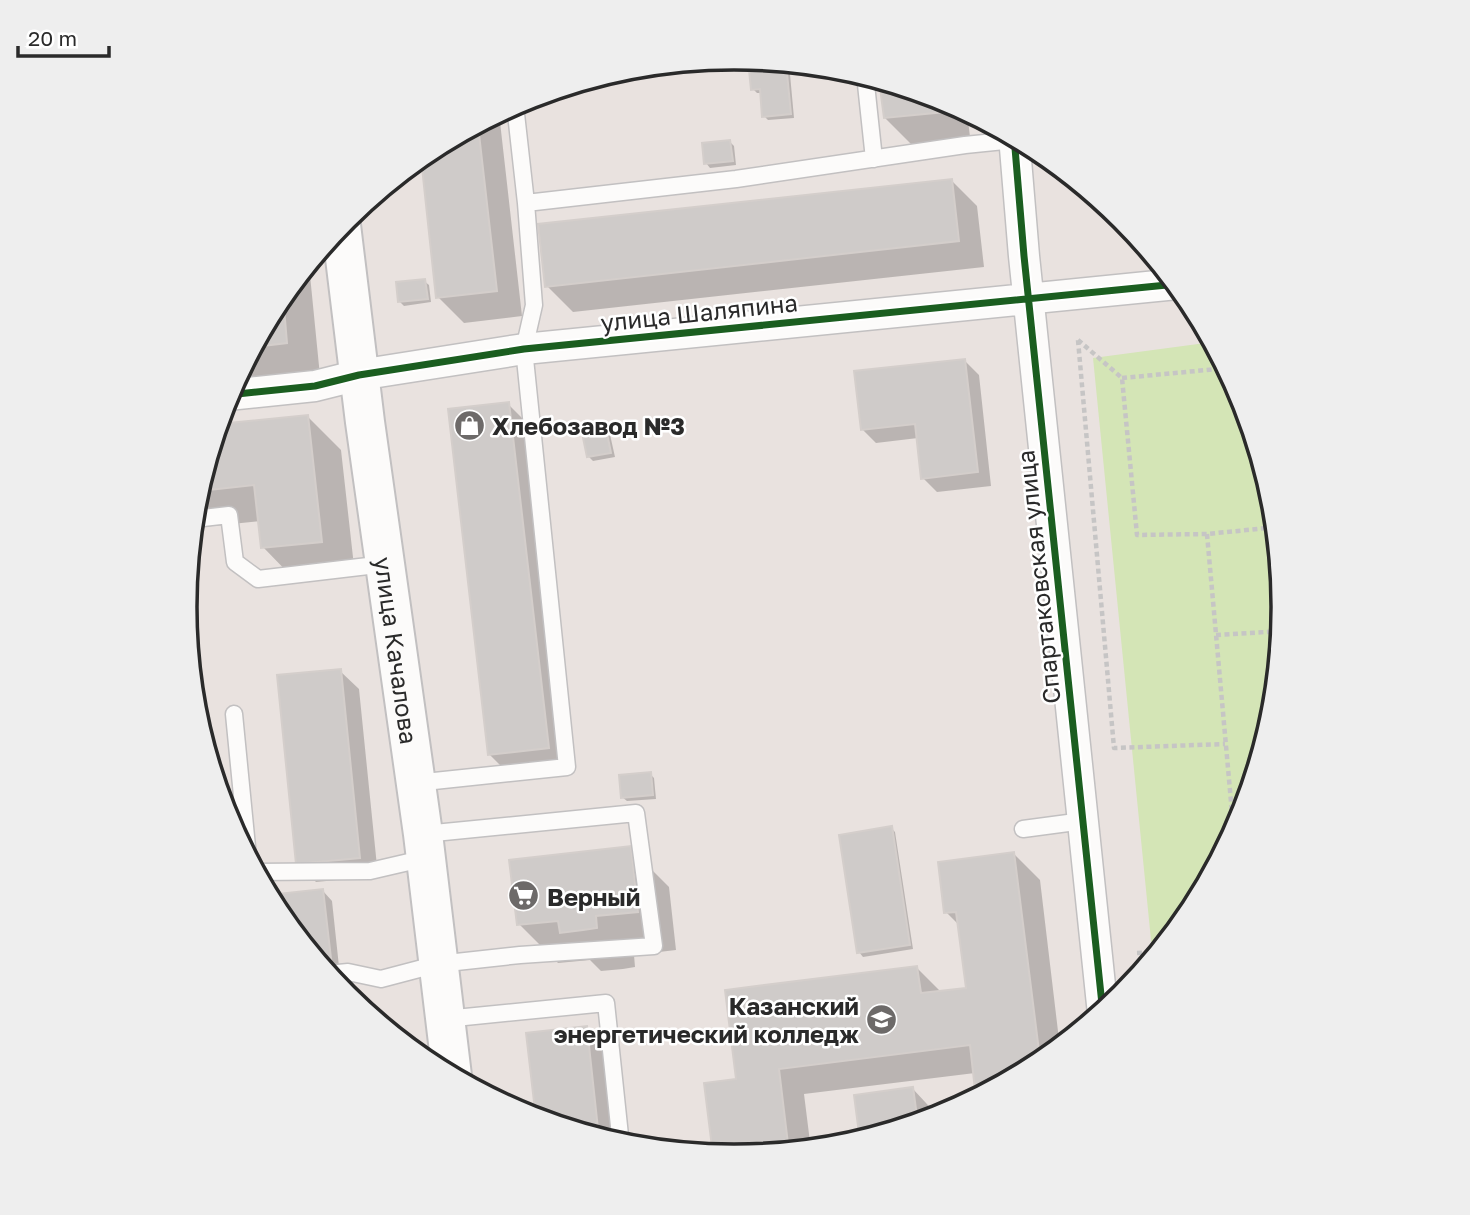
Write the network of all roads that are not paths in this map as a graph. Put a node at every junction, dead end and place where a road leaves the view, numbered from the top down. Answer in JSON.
{"nodes":[{"id":1,"x":866,"y":86,"type":"edge"},
{"id":2,"x":515,"y":117,"type":"edge"},
{"id":3,"x":1000,"y":140,"type":"edge"},
{"id":4,"x":1015,"y":149,"type":"edge"},
{"id":5,"x":874,"y":159,"type":"junction"},
{"id":6,"x":526,"y":203,"type":"junction"},
{"id":7,"x":343,"y":240,"type":"edge"},
{"id":8,"x":1165,"y":285,"type":"edge"},
{"id":9,"x":1028,"y":298,"type":"junction"},
{"id":10,"x":524,"y":349,"type":"junction"},
{"id":11,"x":359,"y":375,"type":"junction"},
{"id":12,"x":242,"y":394,"type":"edge"},
{"id":13,"x":205,"y":518,"type":"edge"},
{"id":14,"x":385,"y":564,"type":"junction"},
{"id":15,"x":234,"y":714,"type":"dead end"},
{"id":16,"x":415,"y":783,"type":"junction"},
{"id":17,"x":1083,"y":821,"type":"junction"},
{"id":18,"x":245,"y":828,"type":"edge"},
{"id":19,"x":1023,"y":829,"type":"dead end"},
{"id":20,"x":424,"y":846,"type":"junction"},
{"id":21,"x":268,"y":872,"type":"edge"},
{"id":22,"x":438,"y":964,"type":"junction"},
{"id":23,"x":341,"y":973,"type":"edge"},
{"id":24,"x":1101,"y":1001,"type":"edge"},
{"id":25,"x":445,"y":1019,"type":"junction"},
{"id":26,"x":450,"y":1063,"type":"edge"},
{"id":27,"x":620,"y":1133,"type":"edge"}],
"edges":[{"from":1,"to":5,"type":"lane"},
{"from":2,"to":6,"type":"lane"},
{"from":3,"to":5,"type":"lane"},
{"from":4,"to":9,"type":"street","name":"Спартаковская улица"},
{"from":5,"to":6,"type":"lane"},
{"from":6,"to":10,"type":"lane"},
{"from":7,"to":11,"type":"street","name":"улица Качалова"},
{"from":8,"to":9,"type":"street","name":"улица Шаляпина"},
{"from":9,"to":10,"type":"street","name":"улица Шаляпина"},
{"from":9,"to":17,"type":"street","name":"Спартаковская улица"},
{"from":10,"to":11,"type":"street","name":"улица Шаляпина"},
{"from":10,"to":16,"type":"lane"},
{"from":11,"to":12,"type":"street","name":"улица Шаляпина"},
{"from":11,"to":14,"type":"street","name":"улица Качалова"},
{"from":13,"to":14,"type":"lane"},
{"from":14,"to":16,"type":"street","name":"улица Качалова"},
{"from":15,"to":18,"type":"lane"},
{"from":16,"to":20,"type":"street","name":"улица Качалова"},
{"from":17,"to":19,"type":"lane"},
{"from":17,"to":24,"type":"street","name":"Спартаковская улица"},
{"from":20,"to":21,"type":"lane"},
{"from":20,"to":22,"type":"street","name":"улица Качалова"},
{"from":20,"to":22,"type":"lane"},
{"from":22,"to":23,"type":"lane"},
{"from":22,"to":25,"type":"street","name":"улица Качалова"},
{"from":25,"to":26,"type":"street","name":"улица Качалова"},
{"from":25,"to":27,"type":"lane"}]}
